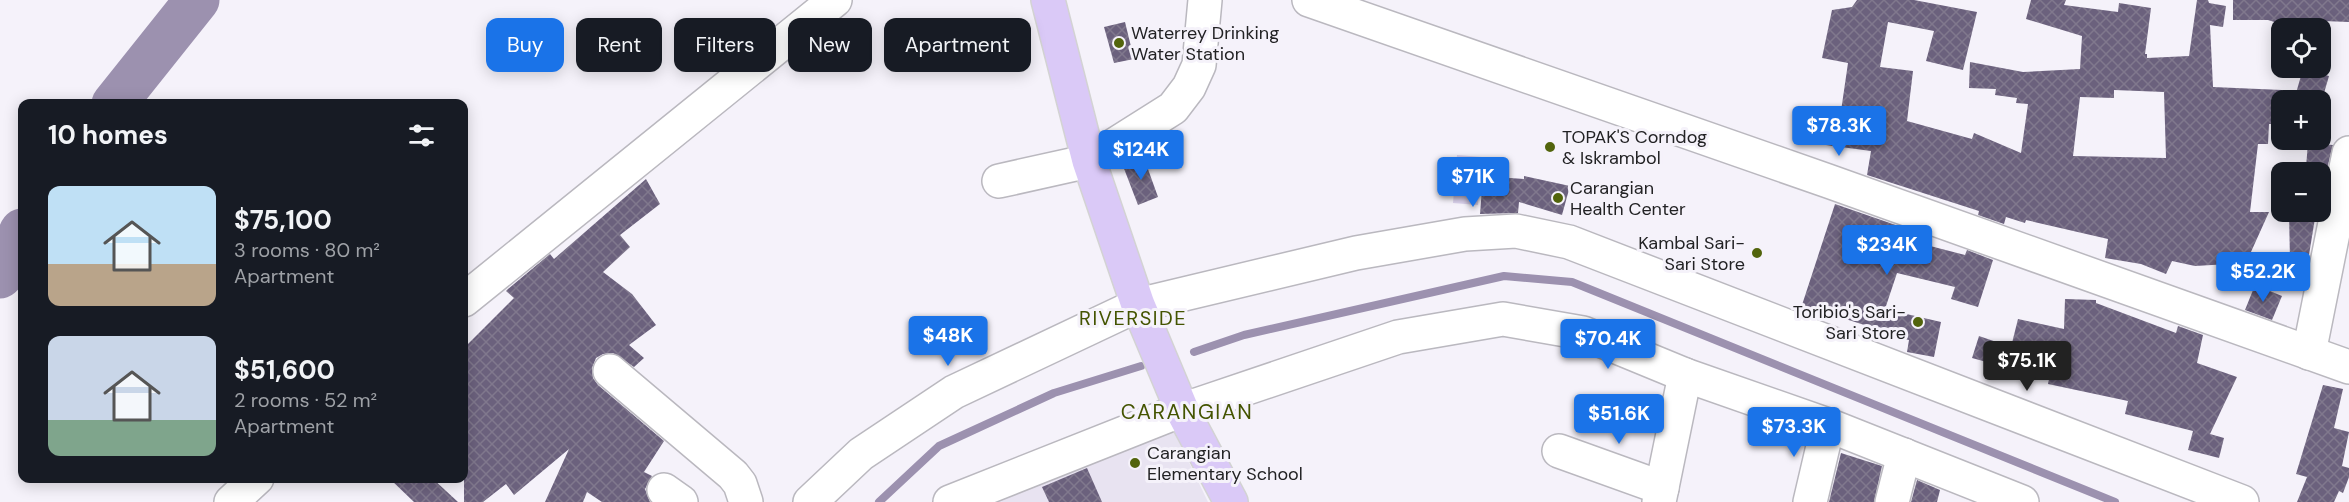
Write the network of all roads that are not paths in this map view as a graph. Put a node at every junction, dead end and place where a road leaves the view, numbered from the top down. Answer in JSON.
{"nodes":[{"id":1,"x":835,"y":0,"type":"edge"},
{"id":2,"x":1048,"y":0,"type":"edge"},
{"id":3,"x":1205,"y":0,"type":"edge"},
{"id":4,"x":1309,"y":0,"type":"edge"},
{"id":5,"x":2349,"y":153,"type":"edge"},
{"id":6,"x":1089,"y":161,"type":"junction"},
{"id":7,"x":999,"y":181,"type":"dead end"},
{"id":8,"x":468,"y":297,"type":"edge"},
{"id":9,"x":1138,"y":305,"type":"junction"},
{"id":10,"x":2309,"y":353,"type":"junction"},
{"id":11,"x":2349,"y":367,"type":"edge"},
{"id":12,"x":610,"y":371,"type":"dead end"},
{"id":13,"x":1685,"y":375,"type":"junction"},
{"id":14,"x":1182,"y":410,"type":"junction"},
{"id":15,"x":1828,"y":424,"type":"junction"},
{"id":16,"x":1559,"y":451,"type":"dead end"},
{"id":17,"x":1904,"y":455,"type":"junction"},
{"id":18,"x":252,"y":483,"type":"edge"},
{"id":19,"x":1661,"y":495,"type":"edge"},
{"id":20,"x":231,"y":502,"type":"edge"},
{"id":21,"x":720,"y":502,"type":"edge"},
{"id":22,"x":732,"y":502,"type":"edge"},
{"id":23,"x":746,"y":502,"type":"edge"},
{"id":24,"x":810,"y":502,"type":"edge"},
{"id":25,"x":950,"y":502,"type":"edge"},
{"id":26,"x":1231,"y":502,"type":"edge"},
{"id":27,"x":1810,"y":502,"type":"edge"},
{"id":28,"x":1892,"y":502,"type":"edge"},
{"id":29,"x":2022,"y":502,"type":"edge"},
{"id":30,"x":2242,"y":502,"type":"edge"}],
"edges":[{"from":1,"to":8,"type":"street"},
{"from":2,"to":6,"type":"highway"},
{"from":3,"to":6,"type":"street"},
{"from":4,"to":10,"type":"street"},
{"from":5,"to":10,"type":"street"},
{"from":6,"to":7,"type":"street"},
{"from":6,"to":9,"type":"highway"},
{"from":9,"to":14,"type":"highway"},
{"from":9,"to":24,"type":"street"},
{"from":9,"to":30,"type":"street"},
{"from":10,"to":11,"type":"street"},
{"from":12,"to":23,"type":"street"},
{"from":13,"to":14,"type":"street"},
{"from":13,"to":15,"type":"street"},
{"from":13,"to":19,"type":"street"},
{"from":14,"to":25,"type":"street"},
{"from":14,"to":26,"type":"highway"},
{"from":15,"to":17,"type":"street"},
{"from":15,"to":27,"type":"street"},
{"from":16,"to":19,"type":"street"},
{"from":17,"to":28,"type":"street"},
{"from":17,"to":29,"type":"street"},
{"from":18,"to":20,"type":"street"},
{"from":21,"to":22,"type":"street"}]}
